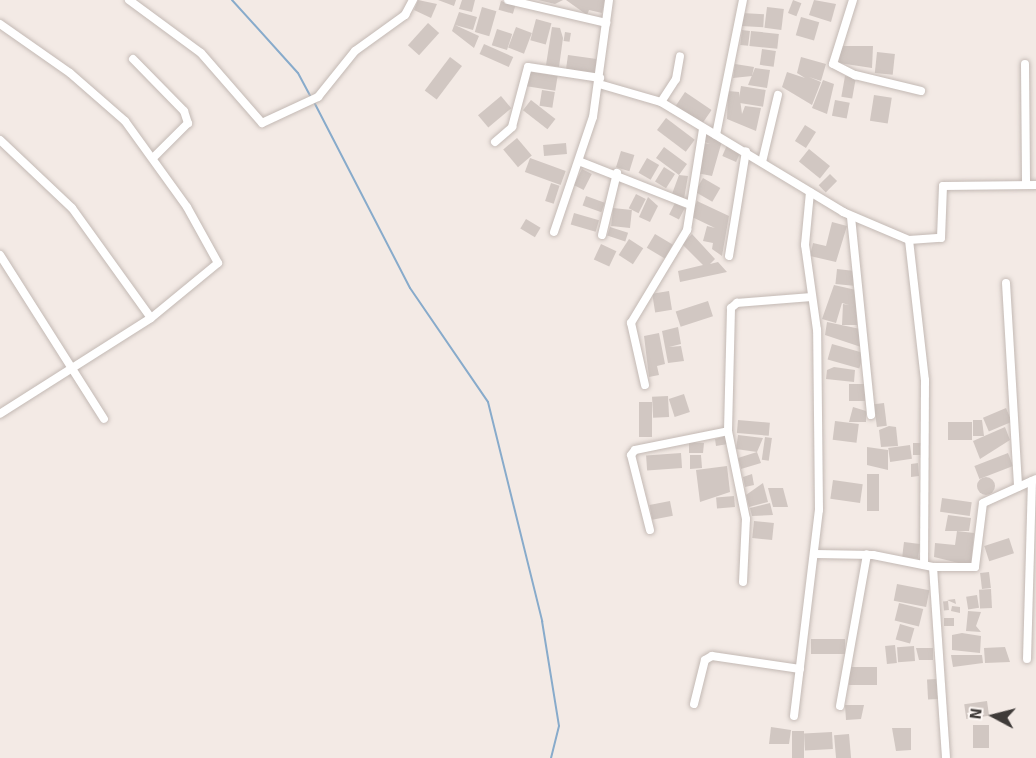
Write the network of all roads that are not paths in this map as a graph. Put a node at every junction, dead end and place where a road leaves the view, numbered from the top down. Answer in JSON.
{"nodes":[{"id":1,"x":129,"y":0,"type":"edge"},
{"id":2,"x":413,"y":0,"type":"edge"},
{"id":3,"x":508,"y":0,"type":"edge"},
{"id":4,"x":609,"y":0,"type":"edge"},
{"id":5,"x":743,"y":0,"type":"edge"},
{"id":6,"x":853,"y":0,"type":"edge"},
{"id":7,"x":606,"y":23,"type":"junction"},
{"id":8,"x":0,"y":24,"type":"edge"},
{"id":9,"x":680,"y":56,"type":"dead end"},
{"id":10,"x":133,"y":59,"type":"dead end"},
{"id":11,"x":1025,"y":64,"type":"dead end"},
{"id":12,"x":599,"y":81,"type":"junction"},
{"id":13,"x":921,"y":92,"type":"dead end"},
{"id":14,"x":778,"y":95,"type":"dead end"},
{"id":15,"x":661,"y":102,"type":"junction"},
{"id":16,"x":703,"y":129,"type":"junction"},
{"id":17,"x":716,"y":135,"type":"junction"},
{"id":18,"x":0,"y":140,"type":"edge"},
{"id":19,"x":495,"y":142,"type":"dead end"},
{"id":20,"x":746,"y":151,"type":"junction"},
{"id":21,"x":154,"y":157,"type":"junction"},
{"id":22,"x":580,"y":162,"type":"junction"},
{"id":23,"x":762,"y":162,"type":"junction"},
{"id":24,"x":617,"y":173,"type":"junction"},
{"id":25,"x":1026,"y":184,"type":"junction"},
{"id":26,"x":1036,"y":185,"type":"edge"},
{"id":27,"x":810,"y":192,"type":"junction"},
{"id":28,"x":690,"y":205,"type":"junction"},
{"id":29,"x":851,"y":217,"type":"junction"},
{"id":30,"x":554,"y":232,"type":"dead end"},
{"id":31,"x":602,"y":235,"type":"dead end"},
{"id":32,"x":909,"y":240,"type":"junction"},
{"id":33,"x":0,"y":255,"type":"edge"},
{"id":34,"x":729,"y":256,"type":"dead end"},
{"id":35,"x":1006,"y":283,"type":"dead end"},
{"id":36,"x":811,"y":297,"type":"junction"},
{"id":37,"x":150,"y":318,"type":"junction"},
{"id":38,"x":72,"y":371,"type":"junction"},
{"id":39,"x":645,"y":385,"type":"dead end"},
{"id":40,"x":0,"y":414,"type":"edge"},
{"id":41,"x":871,"y":415,"type":"dead end"},
{"id":42,"x":104,"y":418,"type":"dead end"},
{"id":43,"x":728,"y":431,"type":"junction"},
{"id":44,"x":1034,"y":480,"type":"edge"},
{"id":45,"x":1018,"y":487,"type":"junction"},
{"id":46,"x":650,"y":530,"type":"dead end"},
{"id":47,"x":816,"y":554,"type":"junction"},
{"id":48,"x":867,"y":554,"type":"junction"},
{"id":49,"x":928,"y":566,"type":"junction"},
{"id":50,"x":742,"y":582,"type":"dead end"},
{"id":51,"x":1027,"y":659,"type":"dead end"},
{"id":52,"x":800,"y":669,"type":"junction"},
{"id":53,"x":694,"y":704,"type":"dead end"},
{"id":54,"x":840,"y":706,"type":"dead end"},
{"id":55,"x":794,"y":716,"type":"dead end"},
{"id":56,"x":946,"y":758,"type":"edge"}],
"edges":[{"from":1,"to":2,"type":"street"},
{"from":3,"to":7,"type":"street"},
{"from":4,"to":7,"type":"street"},
{"from":5,"to":17,"type":"street"},
{"from":6,"to":13,"type":"street"},
{"from":7,"to":12,"type":"street"},
{"from":8,"to":21,"type":"street"},
{"from":9,"to":15,"type":"street"},
{"from":10,"to":21,"type":"street"},
{"from":11,"to":25,"type":"street"},
{"from":12,"to":15,"type":"street"},
{"from":12,"to":19,"type":"street"},
{"from":12,"to":22,"type":"street"},
{"from":14,"to":23,"type":"street"},
{"from":15,"to":16,"type":"street"},
{"from":16,"to":17,"type":"street"},
{"from":16,"to":28,"type":"street"},
{"from":17,"to":20,"type":"street"},
{"from":18,"to":37,"type":"street"},
{"from":20,"to":23,"type":"street"},
{"from":20,"to":34,"type":"street"},
{"from":21,"to":37,"type":"street"},
{"from":22,"to":24,"type":"street"},
{"from":22,"to":30,"type":"street"},
{"from":23,"to":27,"type":"street"},
{"from":24,"to":28,"type":"street"},
{"from":24,"to":31,"type":"street"},
{"from":25,"to":26,"type":"street"},
{"from":25,"to":32,"type":"street"},
{"from":27,"to":29,"type":"street"},
{"from":27,"to":36,"type":"street"},
{"from":28,"to":39,"type":"street"},
{"from":29,"to":32,"type":"street"},
{"from":29,"to":41,"type":"street"},
{"from":32,"to":49,"type":"street"},
{"from":33,"to":38,"type":"street"},
{"from":35,"to":45,"type":"street"},
{"from":36,"to":43,"type":"street"},
{"from":36,"to":47,"type":"street"},
{"from":37,"to":38,"type":"street"},
{"from":38,"to":40,"type":"street"},
{"from":38,"to":42,"type":"street"},
{"from":43,"to":46,"type":"street"},
{"from":43,"to":50,"type":"street"},
{"from":44,"to":45,"type":"street"},
{"from":44,"to":51,"type":"street"},
{"from":45,"to":49,"type":"street"},
{"from":47,"to":48,"type":"street"},
{"from":47,"to":52,"type":"street"},
{"from":48,"to":49,"type":"street"},
{"from":48,"to":54,"type":"street"},
{"from":49,"to":56,"type":"street"},
{"from":52,"to":53,"type":"street"},
{"from":52,"to":55,"type":"street"}]}
